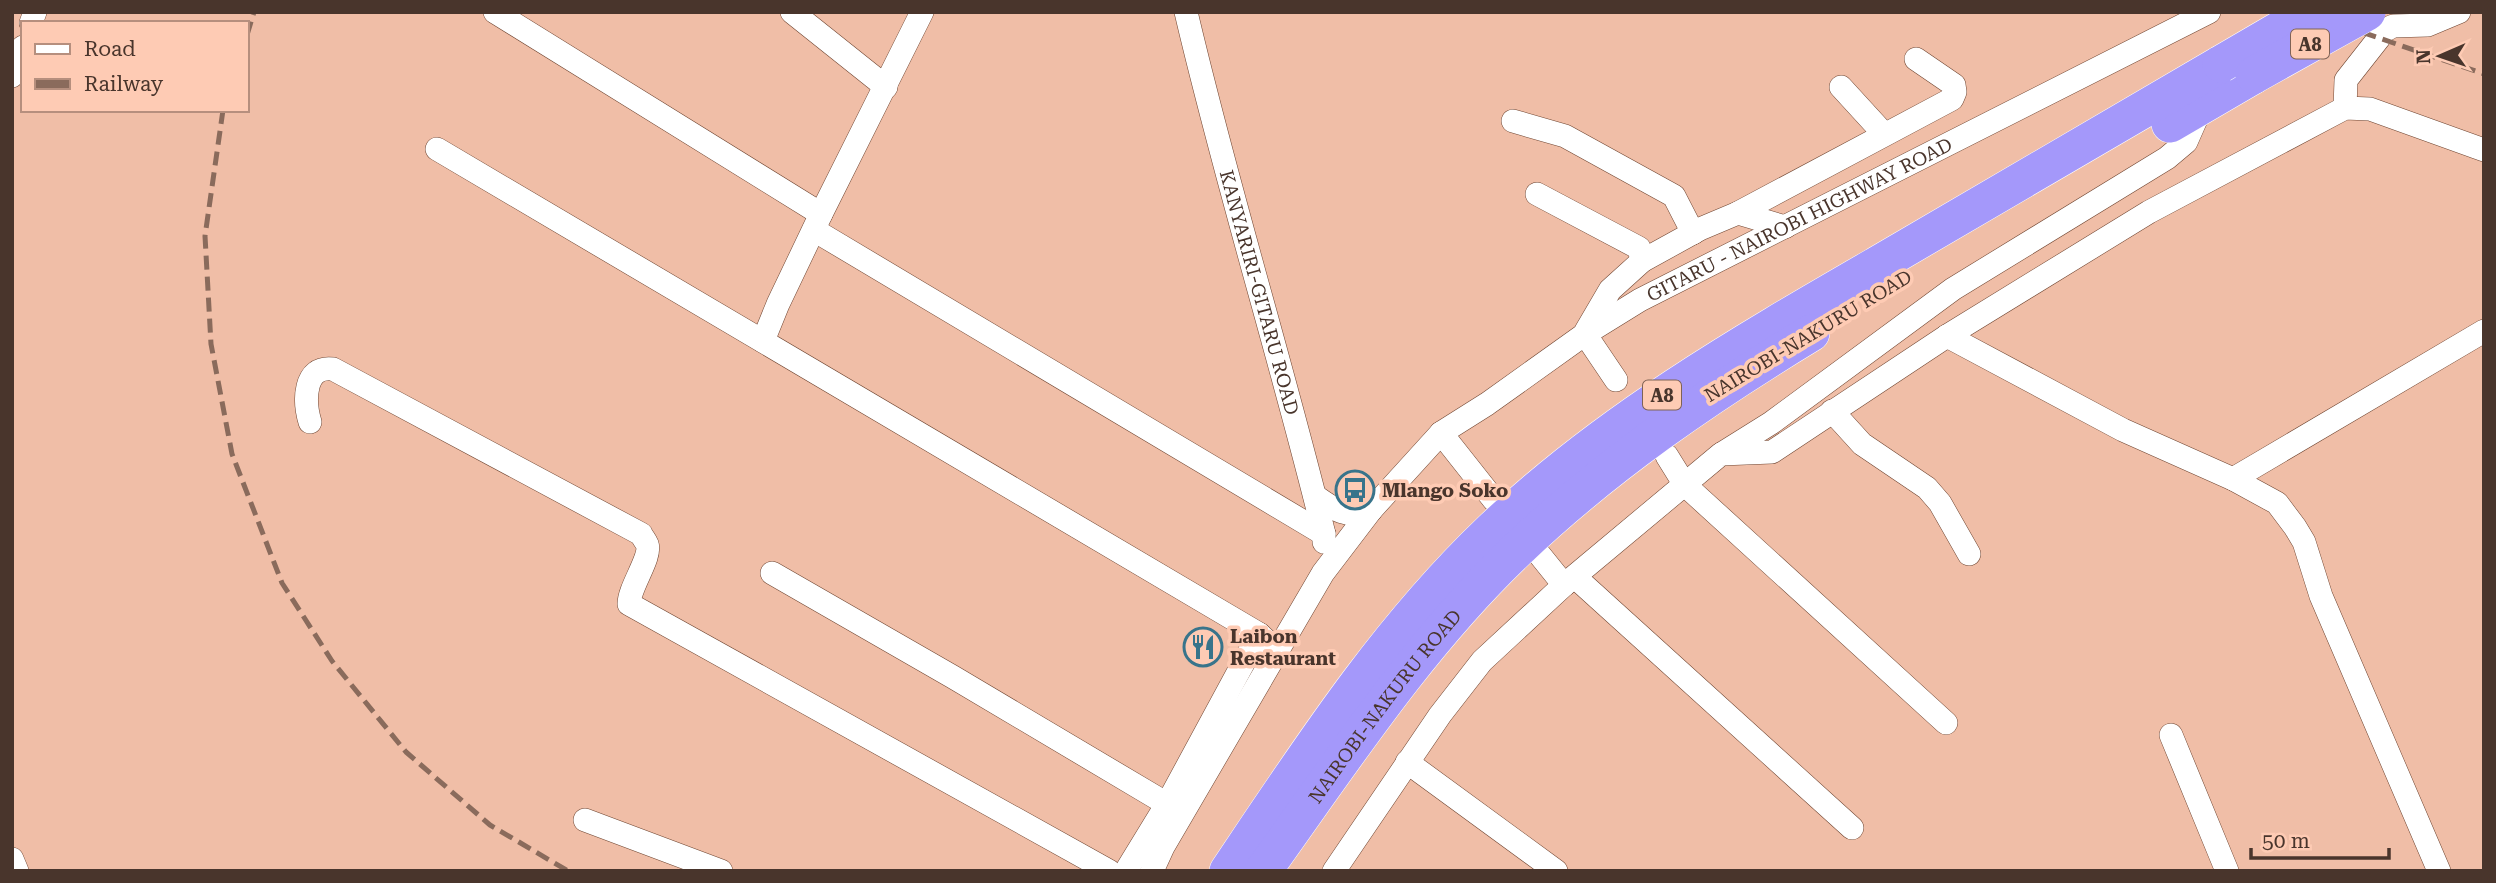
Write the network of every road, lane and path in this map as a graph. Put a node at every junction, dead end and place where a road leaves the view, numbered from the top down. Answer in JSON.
{"nodes":[{"id":1,"x":495,"y":12,"type":"edge"},
{"id":2,"x":792,"y":12,"type":"edge"},
{"id":3,"x":922,"y":12,"type":"edge"},
{"id":4,"x":1186,"y":12,"type":"edge"},
{"id":5,"x":2209,"y":12,"type":"edge"},
{"id":6,"x":2310,"y":12,"type":"edge"},
{"id":7,"x":2367,"y":12,"type":"edge"},
{"id":8,"x":2459,"y":12,"type":"edge"},
{"id":9,"x":21,"y":52,"type":"edge"},
{"id":10,"x":1916,"y":59,"type":"dead end"},
{"id":11,"x":2237,"y":70,"type":"junction"},
{"id":12,"x":12,"y":75,"type":"edge"},
{"id":13,"x":886,"y":87,"type":"junction"},
{"id":14,"x":1841,"y":87,"type":"dead end"},
{"id":15,"x":2202,"y":105,"type":"junction"},
{"id":16,"x":2345,"y":108,"type":"junction"},
{"id":17,"x":1513,"y":121,"type":"dead end"},
{"id":18,"x":1884,"y":134,"type":"junction"},
{"id":19,"x":437,"y":149,"type":"dead end"},
{"id":20,"x":2484,"y":150,"type":"edge"},
{"id":21,"x":1537,"y":194,"type":"dead end"},
{"id":22,"x":1738,"y":213,"type":"junction"},
{"id":23,"x":817,"y":222,"type":"junction"},
{"id":24,"x":1785,"y":227,"type":"junction"},
{"id":25,"x":1693,"y":233,"type":"junction"},
{"id":26,"x":1642,"y":261,"type":"junction"},
{"id":27,"x":2484,"y":331,"type":"edge"},
{"id":28,"x":1585,"y":334,"type":"junction"},
{"id":29,"x":1947,"y":335,"type":"junction"},
{"id":30,"x":763,"y":341,"type":"junction"},
{"id":31,"x":1616,"y":380,"type":"dead end"},
{"id":32,"x":1832,"y":411,"type":"junction"},
{"id":33,"x":310,"y":422,"type":"dead end"},
{"id":34,"x":1441,"y":433,"type":"junction"},
{"id":35,"x":1721,"y":454,"type":"junction"},
{"id":36,"x":1667,"y":456,"type":"dead end"},
{"id":37,"x":2233,"y":479,"type":"junction"},
{"id":38,"x":1685,"y":485,"type":"junction"},
{"id":39,"x":1315,"y":496,"type":"junction"},
{"id":40,"x":1494,"y":500,"type":"dead end"},
{"id":41,"x":1371,"y":510,"type":"junction"},
{"id":42,"x":1324,"y":534,"type":"junction"},
{"id":43,"x":1539,"y":554,"type":"dead end"},
{"id":44,"x":1969,"y":554,"type":"dead end"},
{"id":45,"x":772,"y":573,"type":"dead end"},
{"id":46,"x":1322,"y":573,"type":"junction"},
{"id":47,"x":1570,"y":581,"type":"junction"},
{"id":48,"x":1259,"y":634,"type":"junction"},
{"id":49,"x":1278,"y":651,"type":"junction"},
{"id":50,"x":1946,"y":723,"type":"dead end"},
{"id":51,"x":2171,"y":735,"type":"dead end"},
{"id":52,"x":1407,"y":762,"type":"junction"},
{"id":53,"x":1167,"y":804,"type":"junction"},
{"id":54,"x":585,"y":820,"type":"dead end"},
{"id":55,"x":1852,"y":828,"type":"dead end"},
{"id":56,"x":12,"y":859,"type":"edge"},
{"id":57,"x":17,"y":871,"type":"edge"},
{"id":58,"x":721,"y":871,"type":"edge"},
{"id":59,"x":1108,"y":871,"type":"edge"},
{"id":60,"x":1126,"y":871,"type":"edge"},
{"id":61,"x":1152,"y":871,"type":"edge"},
{"id":62,"x":1228,"y":871,"type":"edge"},
{"id":63,"x":1263,"y":871,"type":"edge"},
{"id":64,"x":1334,"y":871,"type":"edge"},
{"id":65,"x":1556,"y":871,"type":"edge"},
{"id":66,"x":2227,"y":871,"type":"edge"},
{"id":67,"x":2439,"y":871,"type":"edge"}],
"edges":[{"from":1,"to":23,"type":"street"},
{"from":2,"to":13,"type":"street"},
{"from":3,"to":13,"type":"street"},
{"from":4,"to":39,"type":"street","name":"KANYARIRI-GITARU ROAD"},
{"from":5,"to":24,"type":"street","name":"GITARU - NAIROBI HIGHWAY ROAD"},
{"from":6,"to":11,"type":"highway","name":"NAIROBI-NAKURU ROAD","number":"A8","bridge":true},
{"from":7,"to":11,"type":"highway","name":"NAIROBI-NAKURU ROAD","number":"A8","bridge":true},
{"from":8,"to":16,"type":"street"},
{"from":9,"to":12,"type":"street"},
{"from":10,"to":18,"type":"street"},
{"from":11,"to":15,"type":"highway","name":"NAIROBI-NAKURU ROAD","number":"A8"},
{"from":11,"to":62,"type":"highway","name":"NAIROBI-NAKURU ROAD","number":"A8"},
{"from":13,"to":23,"type":"street"},
{"from":14,"to":18,"type":"street"},
{"from":15,"to":35,"type":"street"},
{"from":15,"to":63,"type":"highway","name":"NAIROBI-NAKURU ROAD","number":"A8"},
{"from":16,"to":20,"type":"street"},
{"from":16,"to":29,"type":"street"},
{"from":17,"to":25,"type":"street"},
{"from":18,"to":22,"type":"street"},
{"from":19,"to":30,"type":"street"},
{"from":21,"to":26,"type":"street"},
{"from":22,"to":24,"type":"street"},
{"from":22,"to":25,"type":"street"},
{"from":23,"to":30,"type":"street"},
{"from":23,"to":42,"type":"street"},
{"from":24,"to":28,"type":"street","name":"GITARU - NAIROBI HIGHWAY ROAD"},
{"from":25,"to":26,"type":"street"},
{"from":26,"to":28,"type":"street"},
{"from":27,"to":37,"type":"street"},
{"from":28,"to":31,"type":"street"},
{"from":28,"to":34,"type":"street","name":"GITARU - NAIROBI HIGHWAY ROAD"},
{"from":29,"to":32,"type":"street"},
{"from":29,"to":37,"type":"street"},
{"from":30,"to":48,"type":"street"},
{"from":32,"to":35,"type":"street"},
{"from":32,"to":44,"type":"street"},
{"from":33,"to":59,"type":"street"},
{"from":34,"to":40,"type":"street"},
{"from":34,"to":41,"type":"street","name":"GITARU - NAIROBI HIGHWAY ROAD"},
{"from":35,"to":38,"type":"street"},
{"from":36,"to":38,"type":"street"},
{"from":37,"to":67,"type":"street"},
{"from":38,"to":47,"type":"street"},
{"from":38,"to":50,"type":"street"},
{"from":39,"to":41,"type":"street"},
{"from":39,"to":42,"type":"street","name":"KANYARIRI-GITARU ROAD"},
{"from":41,"to":46,"type":"street","name":"GITARU - NAIROBI HIGHWAY ROAD"},
{"from":42,"to":46,"type":"street","name":"KANYARIRI-GITARU ROAD"},
{"from":43,"to":47,"type":"street"},
{"from":45,"to":53,"type":"street"},
{"from":46,"to":49,"type":"street"},
{"from":47,"to":52,"type":"street"},
{"from":47,"to":55,"type":"street"},
{"from":48,"to":49,"type":"street"},
{"from":48,"to":53,"type":"street"},
{"from":49,"to":61,"type":"street"},
{"from":51,"to":66,"type":"street"},
{"from":52,"to":64,"type":"street"},
{"from":52,"to":65,"type":"street"},
{"from":53,"to":60,"type":"street"},
{"from":54,"to":58,"type":"street"},
{"from":56,"to":57,"type":"street"}]}
